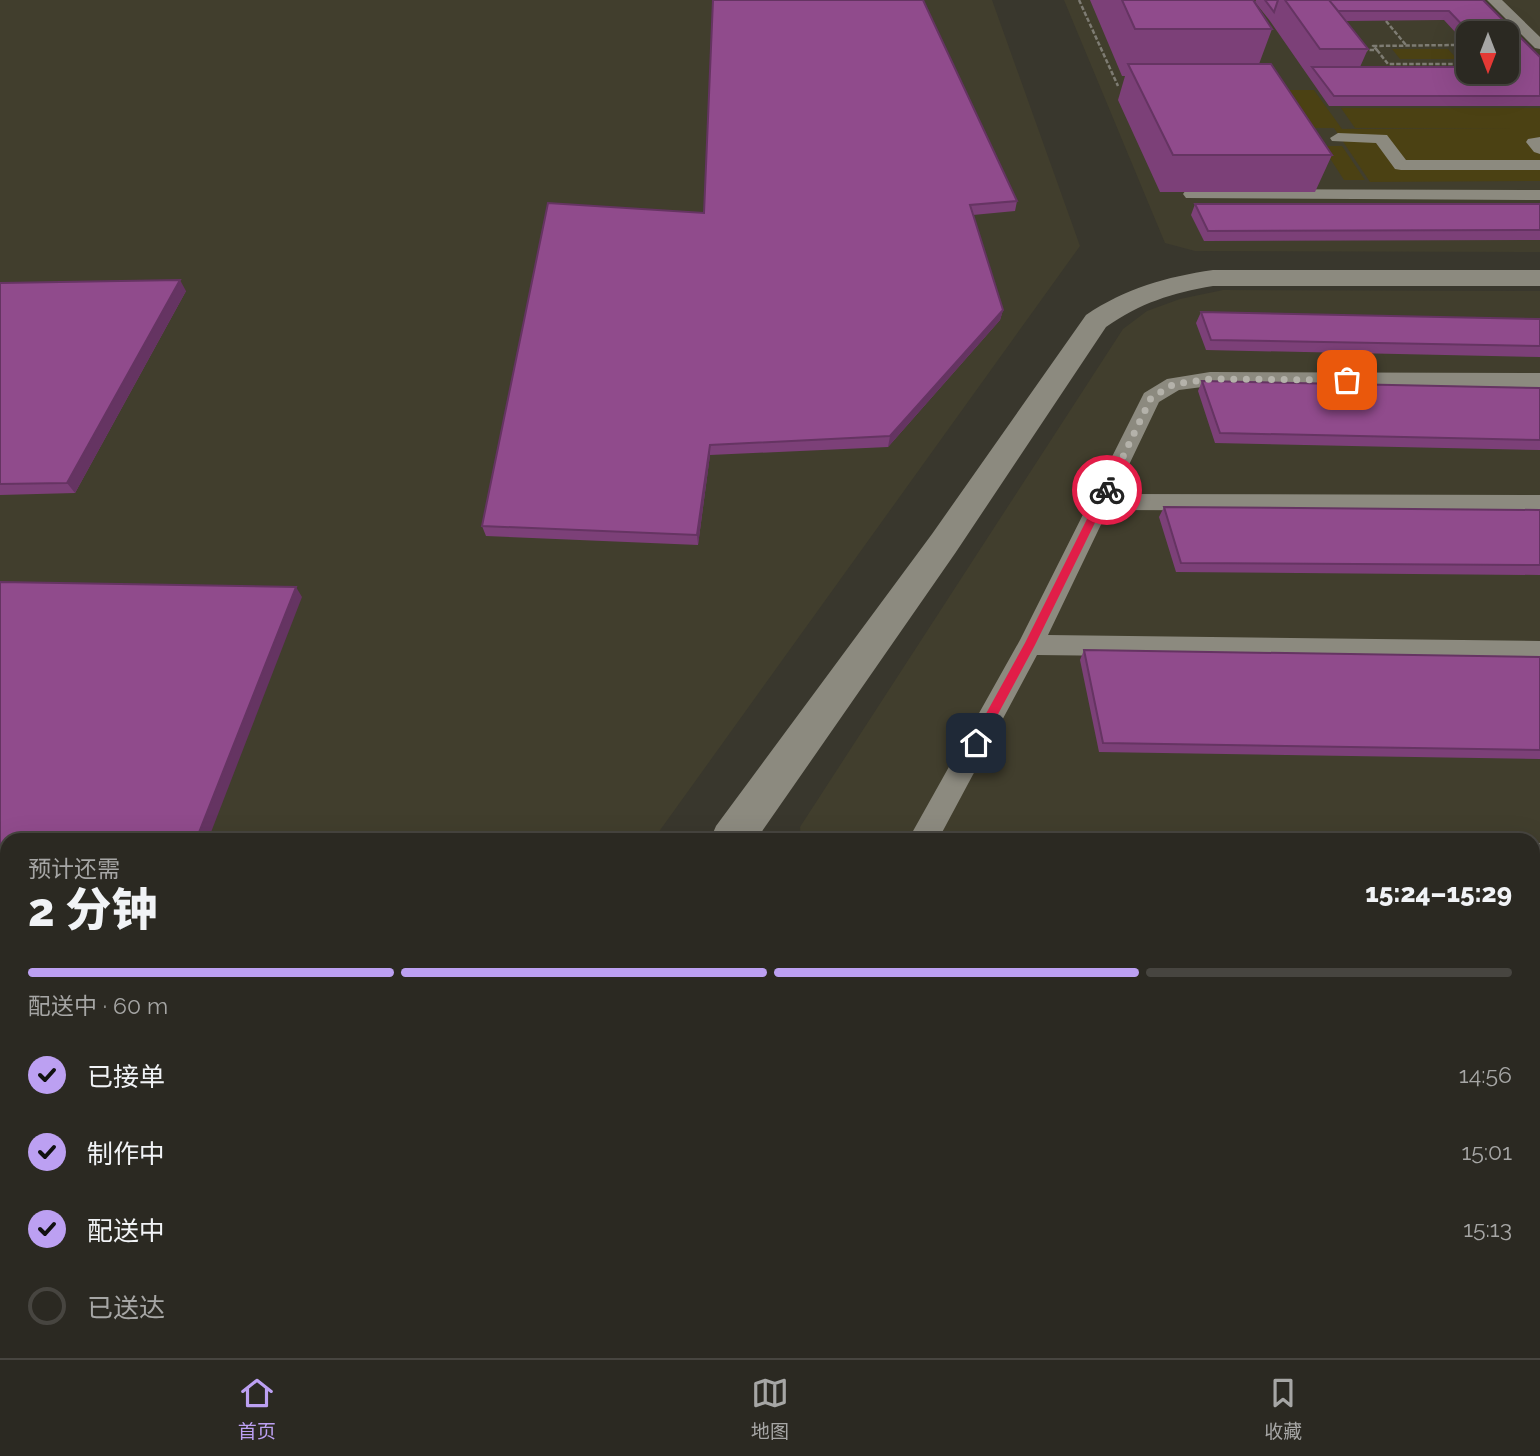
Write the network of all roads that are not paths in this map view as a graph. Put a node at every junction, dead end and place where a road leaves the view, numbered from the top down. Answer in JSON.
{"nodes":[{"id":1,"x":1494,"y":0,"type":"edge"},
{"id":2,"x":1540,"y":45,"type":"edge"},
{"id":3,"x":1338,"y":138,"type":"dead end"},
{"id":4,"x":1540,"y":142,"type":"edge"},
{"id":5,"x":1540,"y":149,"type":"edge"},
{"id":6,"x":1540,"y":165,"type":"edge"},
{"id":7,"x":1192,"y":194,"type":"edge"},
{"id":8,"x":1540,"y":195,"type":"edge"},
{"id":9,"x":1540,"y":278,"type":"edge"},
{"id":10,"x":1540,"y":380,"type":"edge"},
{"id":11,"x":1101,"y":502,"type":"junction"},
{"id":12,"x":1540,"y":503,"type":"edge"},
{"id":13,"x":1030,"y":645,"type":"junction"},
{"id":14,"x":1540,"y":651,"type":"edge"},
{"id":15,"x":736,"y":833,"type":"edge"},
{"id":16,"x":927,"y":833,"type":"edge"}],
"edges":[{"from":1,"to":2,"type":"lane"},
{"from":3,"to":6,"type":"lane"},
{"from":4,"to":5,"type":"lane"},
{"from":7,"to":8,"type":"lane"},
{"from":9,"to":15,"type":"street"},
{"from":10,"to":11,"type":"lane"},
{"from":11,"to":12,"type":"lane"},
{"from":11,"to":13,"type":"lane"},
{"from":13,"to":14,"type":"lane"},
{"from":13,"to":16,"type":"lane"}]}
